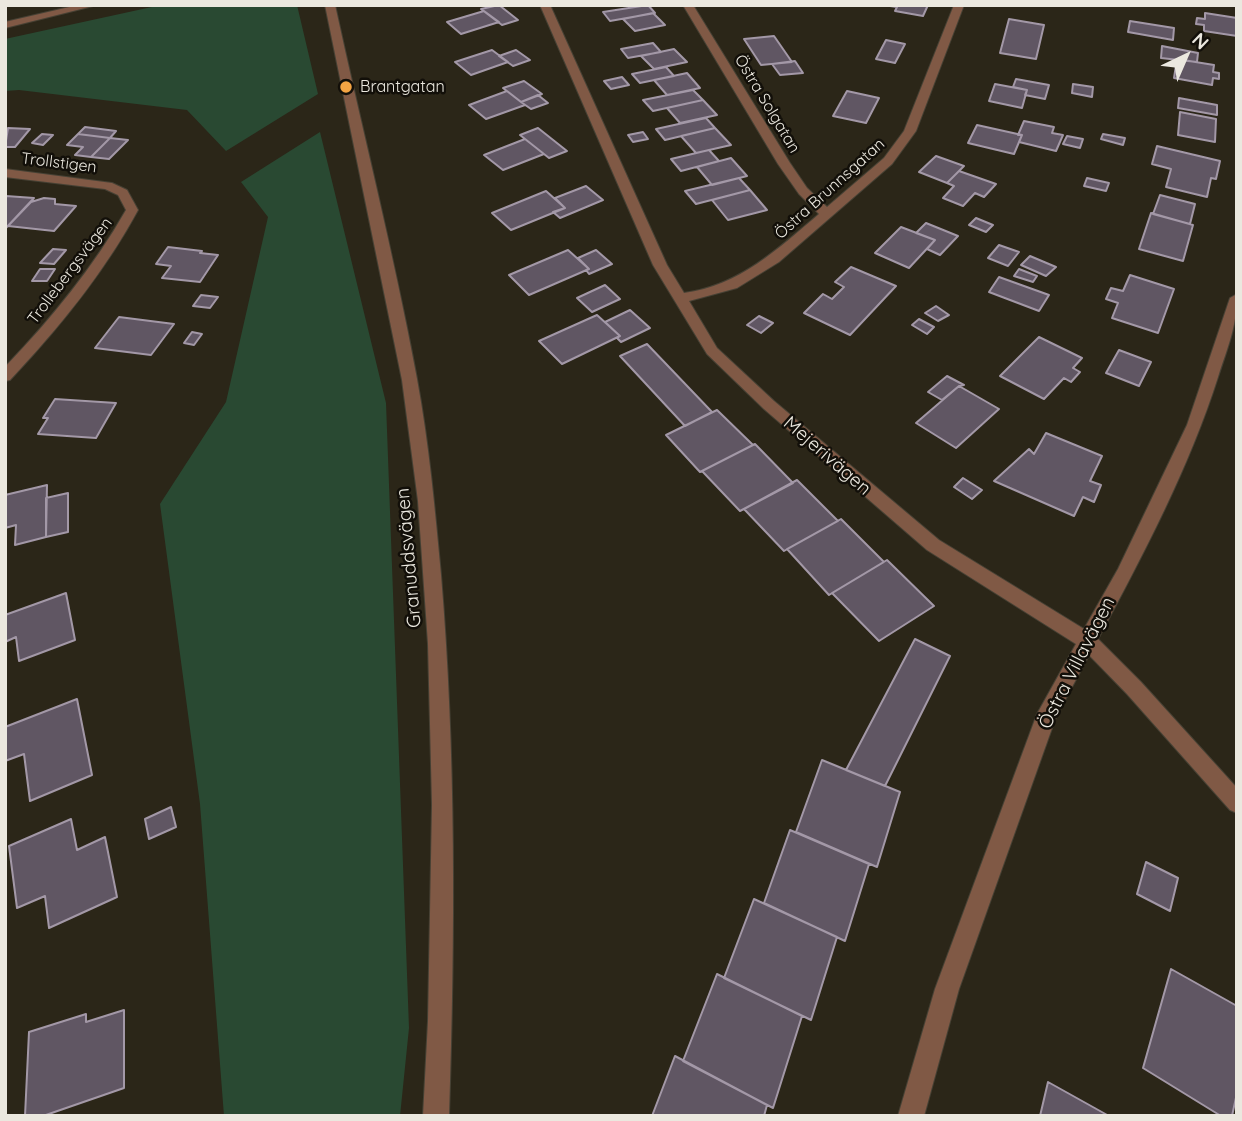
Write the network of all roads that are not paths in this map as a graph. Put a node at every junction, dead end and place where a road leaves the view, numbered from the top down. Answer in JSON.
{"nodes":[{"id":1,"x":92,"y":5,"type":"edge"},
{"id":2,"x":330,"y":5,"type":"edge"},
{"id":3,"x":545,"y":5,"type":"edge"},
{"id":4,"x":688,"y":5,"type":"edge"},
{"id":5,"x":960,"y":5,"type":"edge"},
{"id":6,"x":5,"y":25,"type":"edge"},
{"id":7,"x":5,"y":173,"type":"edge"},
{"id":8,"x":108,"y":186,"type":"joint"},
{"id":9,"x":827,"y":214,"type":"junction"},
{"id":10,"x":679,"y":299,"type":"junction"},
{"id":11,"x":1237,"y":299,"type":"edge"},
{"id":12,"x":5,"y":376,"type":"edge"},
{"id":13,"x":1087,"y":641,"type":"junction"},
{"id":14,"x":1237,"y":803,"type":"edge"},
{"id":15,"x":436,"y":1116,"type":"edge"},
{"id":16,"x":911,"y":1116,"type":"edge"}],
"edges":[{"from":1,"to":6,"type":"street"},
{"from":2,"to":15,"type":"street","name":"Granuddsvägen"},
{"from":3,"to":10,"type":"street","name":"Mejerivägen"},
{"from":4,"to":9,"type":"street","name":"Östra Solgatan"},
{"from":5,"to":9,"type":"street","name":"Östra Brunnsgatan"},
{"from":7,"to":8,"type":"street","name":"Trollstigen"},
{"from":8,"to":12,"type":"street","name":"Trollebergsvägen"},
{"from":9,"to":10,"type":"street","name":"Östra Brunnsgatan"},
{"from":10,"to":13,"type":"street","name":"Mejerivägen"},
{"from":11,"to":13,"type":"street","name":"Östra Villavägen"},
{"from":13,"to":14,"type":"street","name":"Mejerivägen"},
{"from":13,"to":16,"type":"street","name":"Östra Villavägen"}]}
